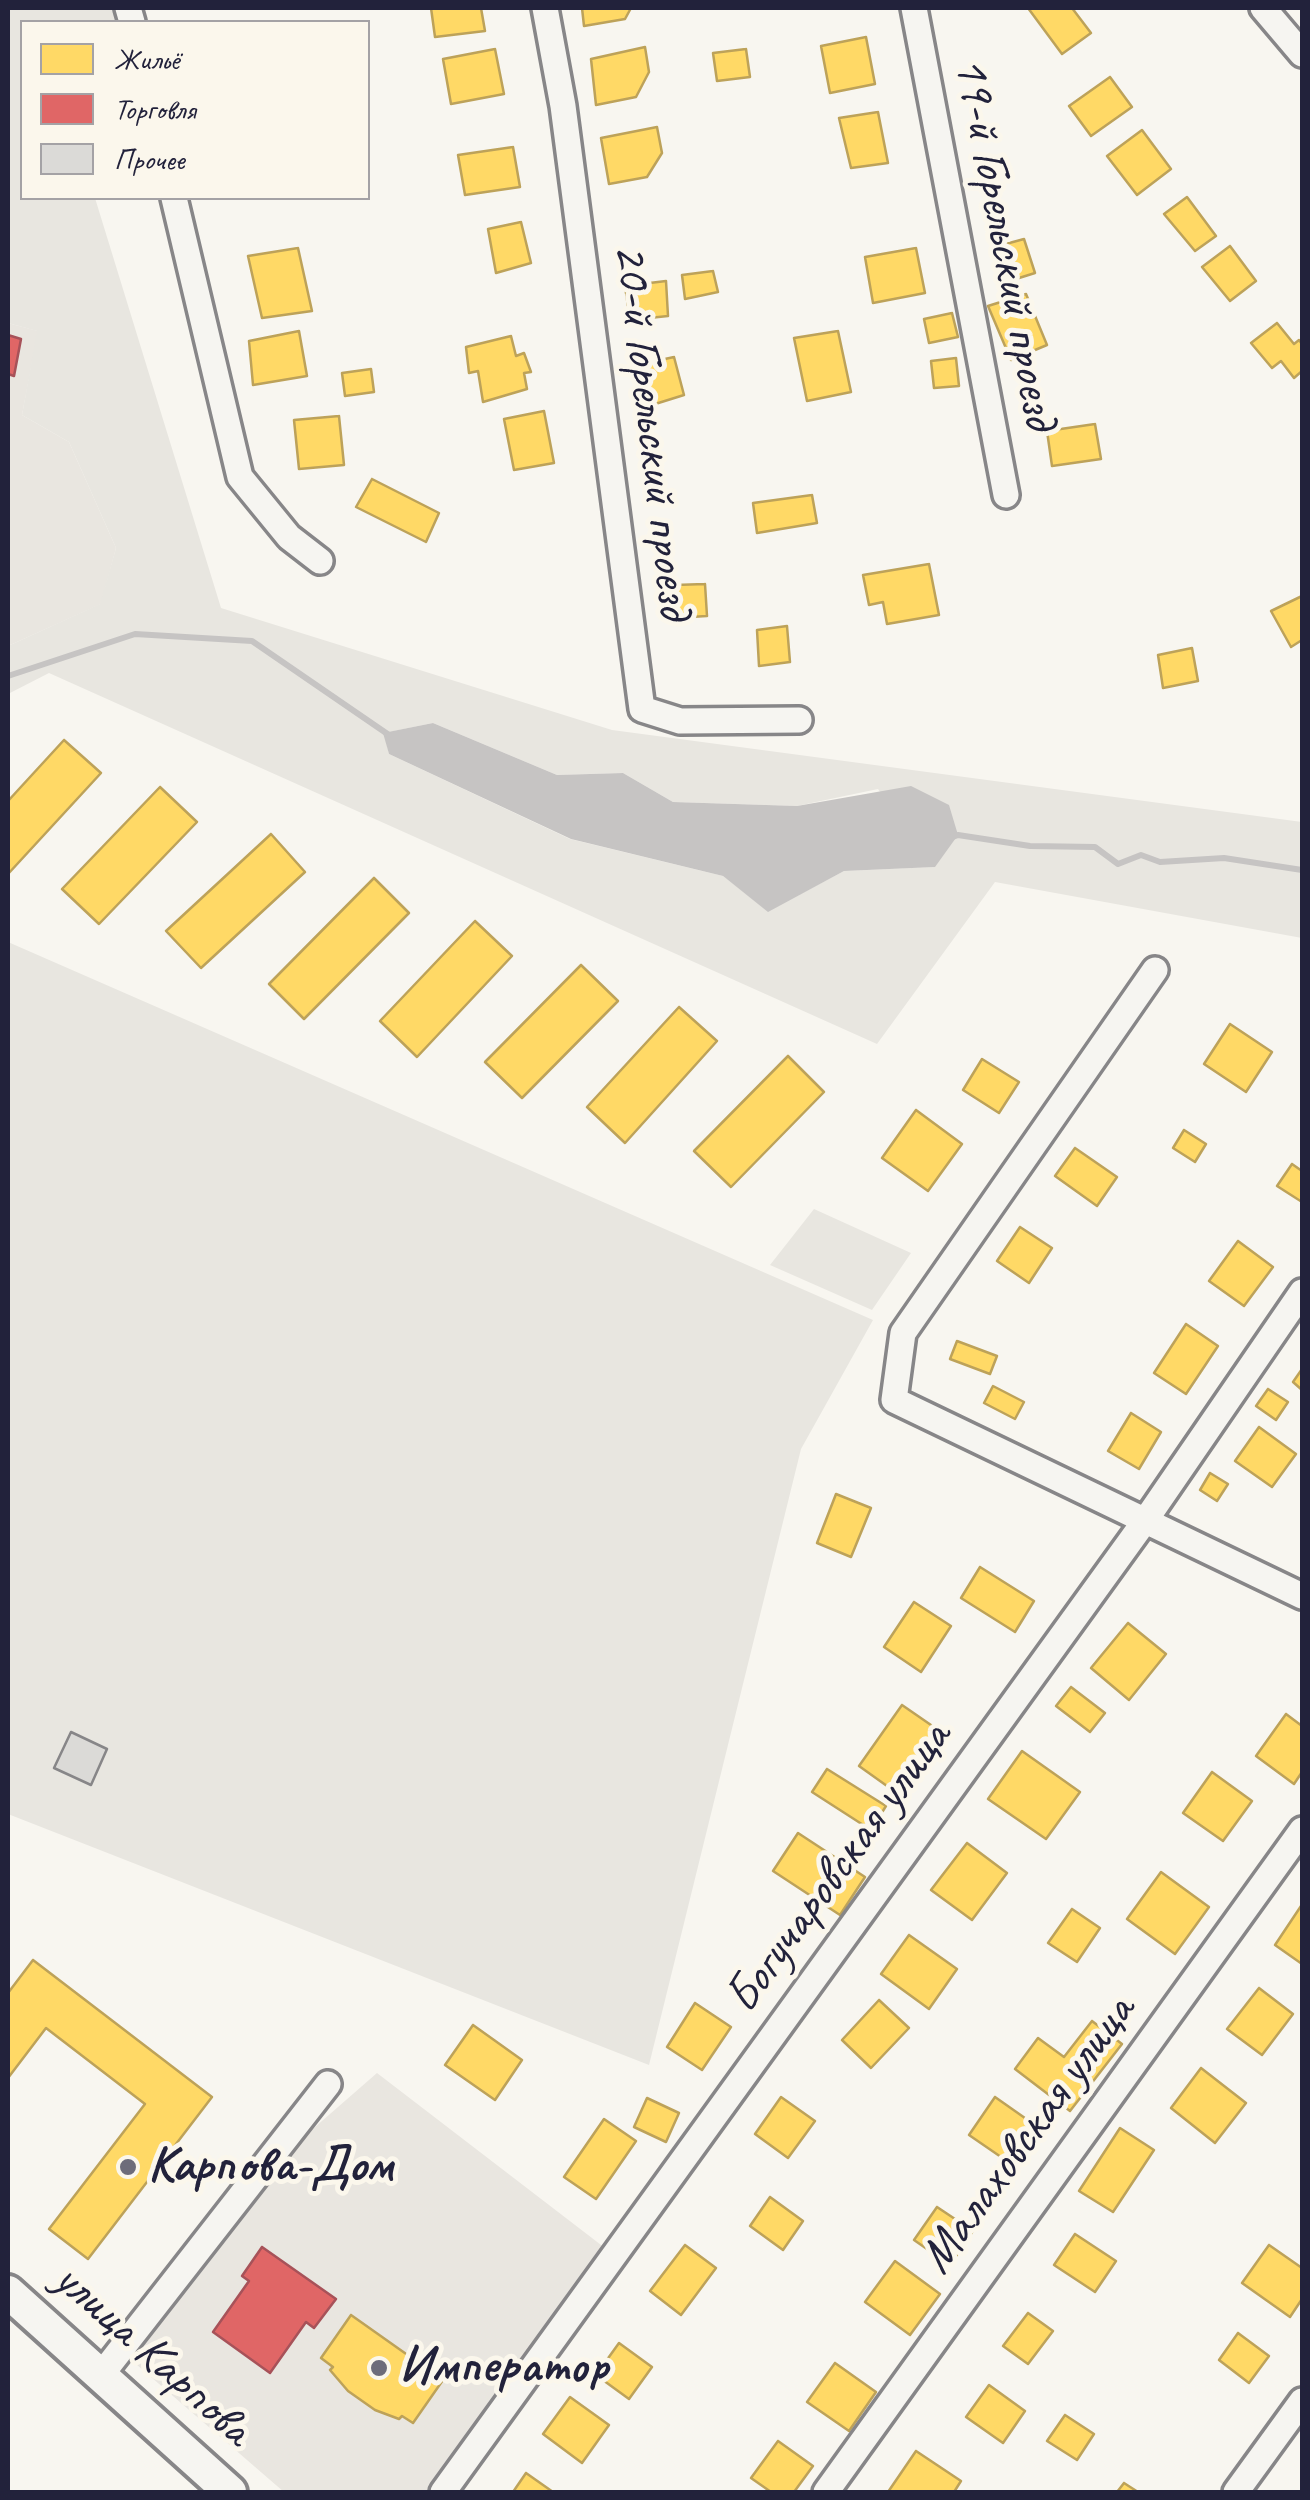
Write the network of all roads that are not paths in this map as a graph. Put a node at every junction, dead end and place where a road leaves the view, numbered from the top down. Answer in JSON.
{"nodes":[{"id":1,"x":544,"y":8,"type":"edge"},
{"id":2,"x":914,"y":8,"type":"edge"},
{"id":3,"x":1263,"y":8,"type":"edge"},
{"id":4,"x":1302,"y":54,"type":"edge"},
{"id":5,"x":174,"y":200,"type":"edge"},
{"id":6,"x":1006,"y":495,"type":"dead end"},
{"id":7,"x":320,"y":561,"type":"dead end"},
{"id":8,"x":799,"y":720,"type":"dead end"},
{"id":9,"x":1155,"y":970,"type":"dead end"},
{"id":10,"x":1302,"y":1292,"type":"edge"},
{"id":11,"x":1147,"y":1518,"type":"junction"},
{"id":12,"x":1302,"y":1596,"type":"edge"},
{"id":13,"x":1302,"y":1830,"type":"edge"},
{"id":14,"x":328,"y":2084,"type":"dead end"},
{"id":15,"x":8,"y":2292,"type":"edge"},
{"id":16,"x":101,"y":2375,"type":"junction"},
{"id":17,"x":1302,"y":2401,"type":"edge"},
{"id":18,"x":230,"y":2492,"type":"edge"},
{"id":19,"x":443,"y":2492,"type":"edge"},
{"id":20,"x":826,"y":2492,"type":"edge"},
{"id":21,"x":1236,"y":2492,"type":"edge"}],
"edges":[{"from":1,"to":8,"type":"street","name":"20-й Горельский проезд"},
{"from":2,"to":6,"type":"street","name":"19-й Горельский проезд"},
{"from":3,"to":4,"type":"street"},
{"from":5,"to":7,"type":"street"},
{"from":9,"to":11,"type":"street"},
{"from":10,"to":11,"type":"street","name":"Богучаровская улица"},
{"from":11,"to":12,"type":"street"},
{"from":11,"to":19,"type":"street","name":"Богучаровская улица"},
{"from":13,"to":20,"type":"street","name":"Малаховская улица"},
{"from":14,"to":16,"type":"street"},
{"from":15,"to":16,"type":"main road","name":"улица Карпова"},
{"from":16,"to":18,"type":"main road","name":"улица Карпова"},
{"from":17,"to":21,"type":"street"}]}
